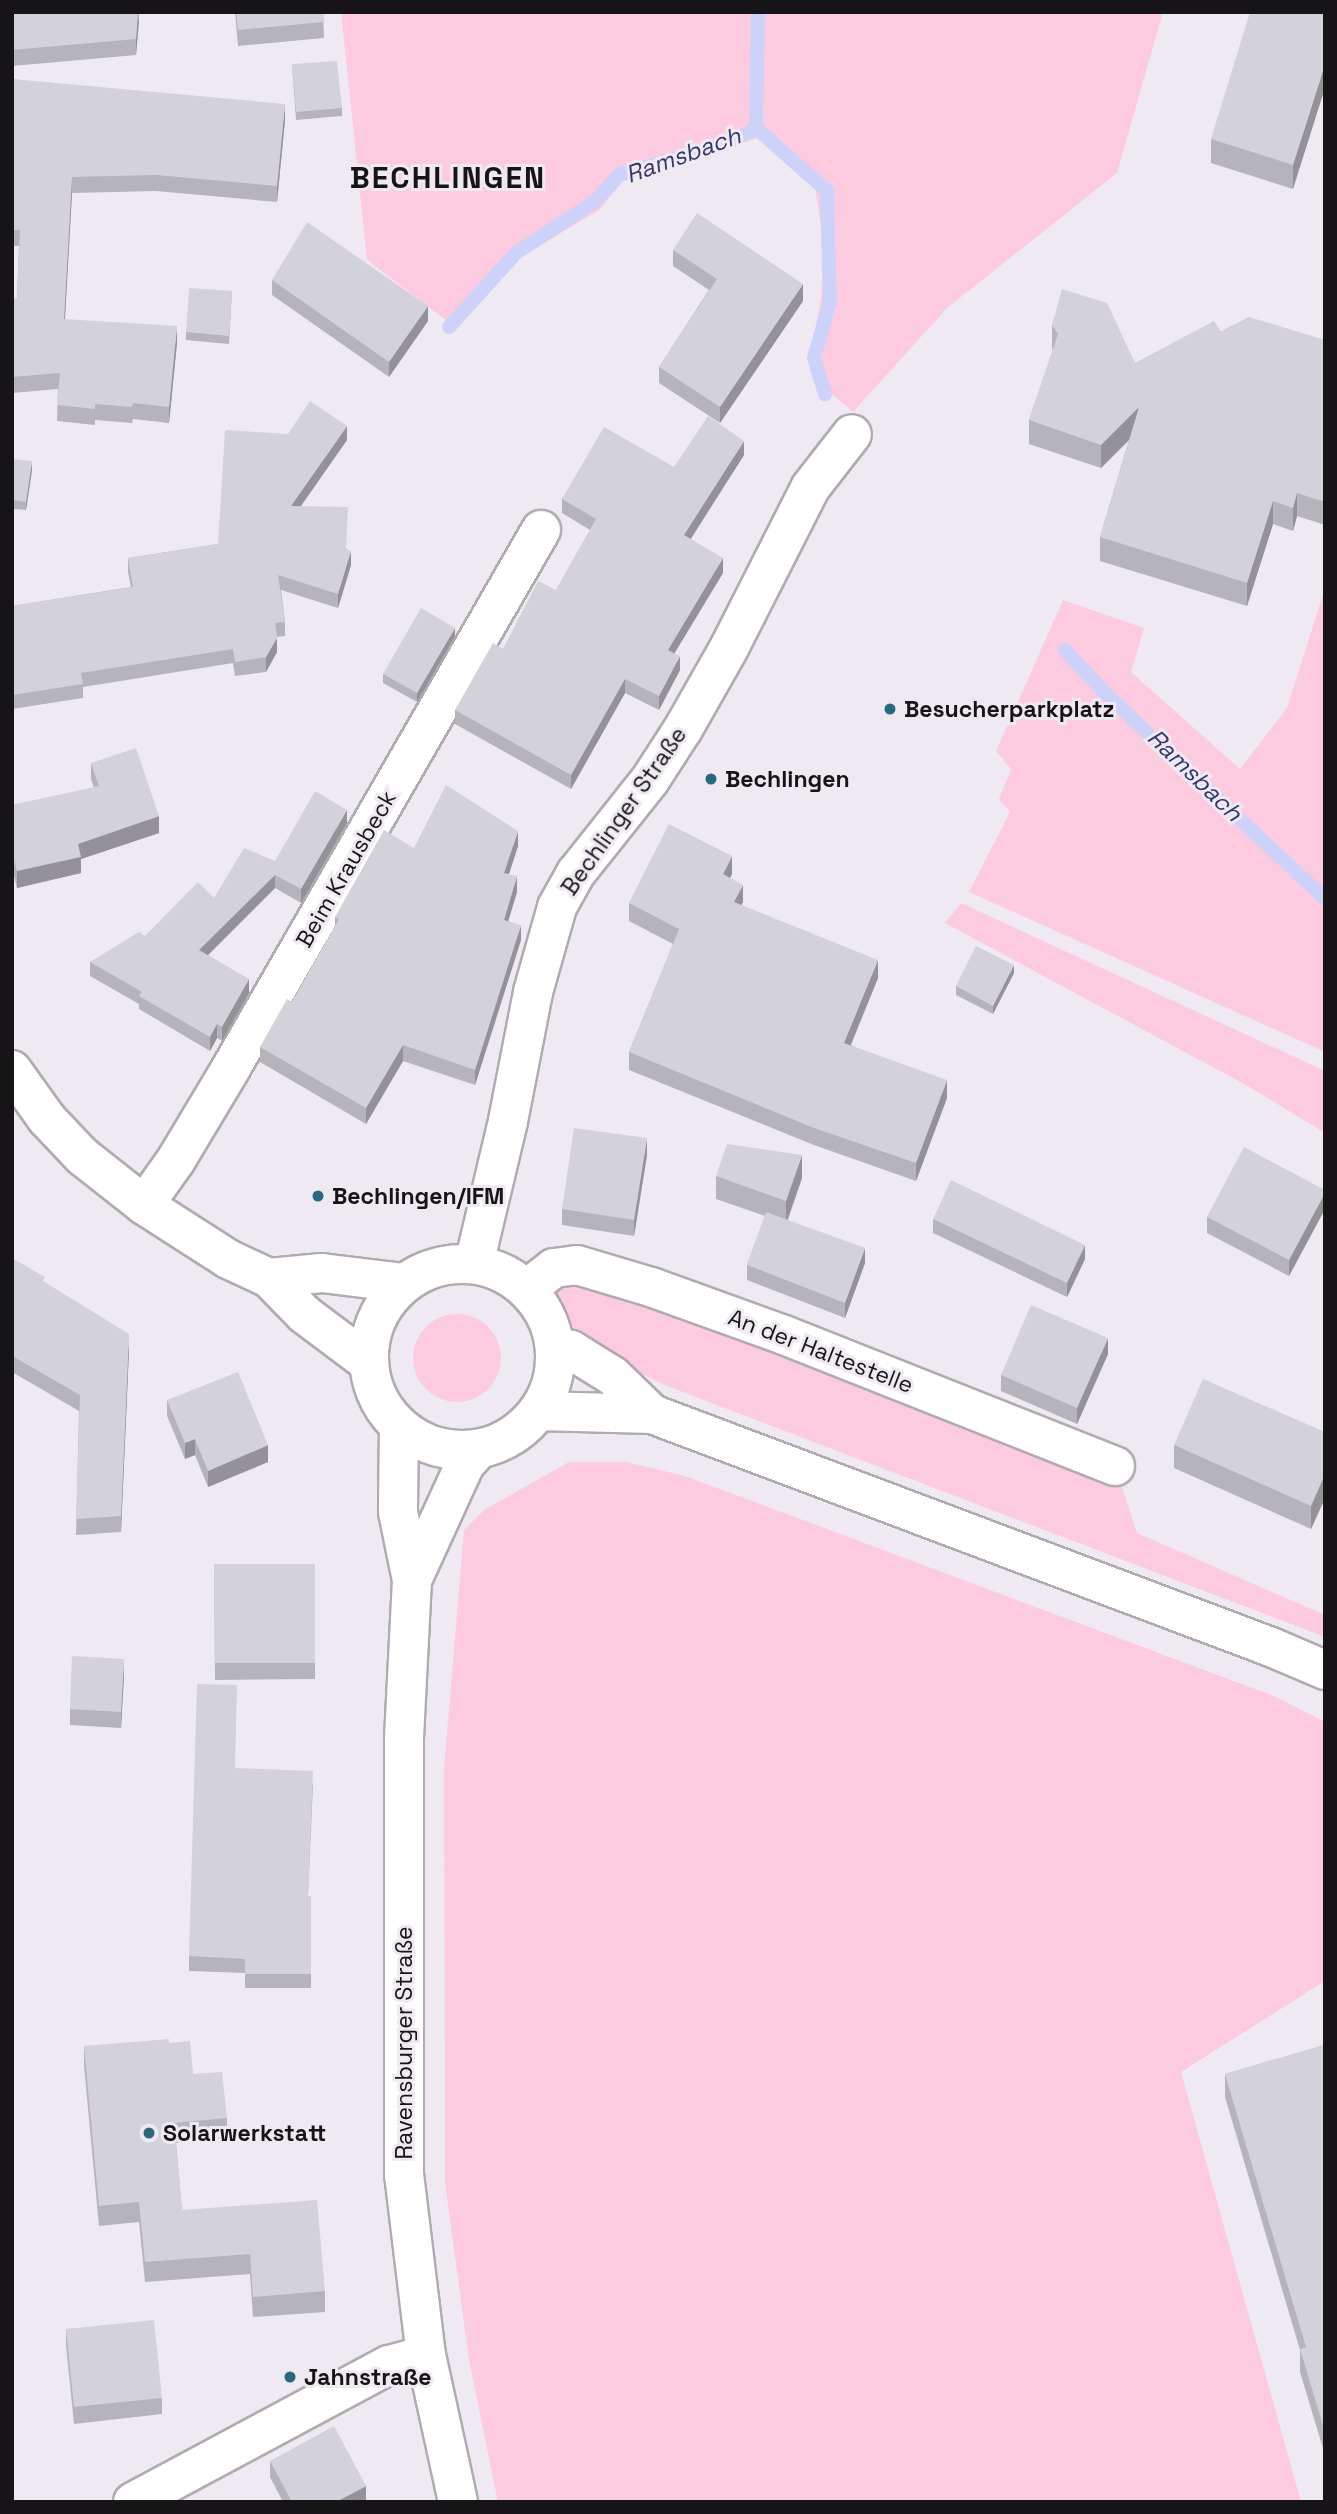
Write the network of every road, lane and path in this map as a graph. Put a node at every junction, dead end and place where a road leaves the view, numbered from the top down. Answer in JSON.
{"nodes":[{"id":1,"x":852,"y":434,"type":"dead end"},
{"id":2,"x":541,"y":530,"type":"dead end"},
{"id":3,"x":12,"y":1070,"type":"edge"},
{"id":4,"x":144,"y":1205,"type":"junction"},
{"id":5,"x":474,"y":1264,"type":"junction"},
{"id":6,"x":269,"y":1278,"type":"junction"},
{"id":7,"x":404,"y":1283,"type":"junction"},
{"id":8,"x":527,"y":1289,"type":"junction"},
{"id":9,"x":556,"y":1346,"type":"junction"},
{"id":10,"x":369,"y":1362,"type":"junction"},
{"id":11,"x":539,"y":1411,"type":"junction"},
{"id":12,"x":652,"y":1413,"type":"junction"},
{"id":13,"x":398,"y":1426,"type":"junction"},
{"id":14,"x":478,"y":1450,"type":"junction"},
{"id":15,"x":1115,"y":1466,"type":"dead end"},
{"id":16,"x":412,"y":1580,"type":"junction"},
{"id":17,"x":1325,"y":1670,"type":"edge"},
{"id":18,"x":426,"y":2355,"type":"junction"},
{"id":19,"x":133,"y":2502,"type":"edge"},
{"id":20,"x":458,"y":2502,"type":"edge"}],
"edges":[{"from":1,"to":5,"type":"street","name":"Bechlinger Straße"},
{"from":2,"to":4,"type":"street","name":"Beim Krausbeck"},
{"from":3,"to":4,"type":"street"},
{"from":4,"to":6,"type":"street"},
{"from":5,"to":7,"type":"street"},
{"from":5,"to":8,"type":"street"},
{"from":6,"to":7,"type":"street"},
{"from":6,"to":10,"type":"street"},
{"from":7,"to":10,"type":"street"},
{"from":8,"to":9,"type":"street"},
{"from":8,"to":15,"type":"street","name":"An der Haltestelle"},
{"from":9,"to":11,"type":"street"},
{"from":9,"to":12,"type":"street"},
{"from":10,"to":13,"type":"street"},
{"from":11,"to":12,"type":"street"},
{"from":11,"to":14,"type":"street"},
{"from":12,"to":17,"type":"street"},
{"from":13,"to":14,"type":"street"},
{"from":13,"to":16,"type":"street","name":"Ravensburger Straße"},
{"from":14,"to":16,"type":"street","name":"Ravensburger Straße"},
{"from":16,"to":18,"type":"street","name":"Ravensburger Straße"},
{"from":18,"to":19,"type":"street"},
{"from":18,"to":20,"type":"street","name":"Ravensburger Straße"}]}
